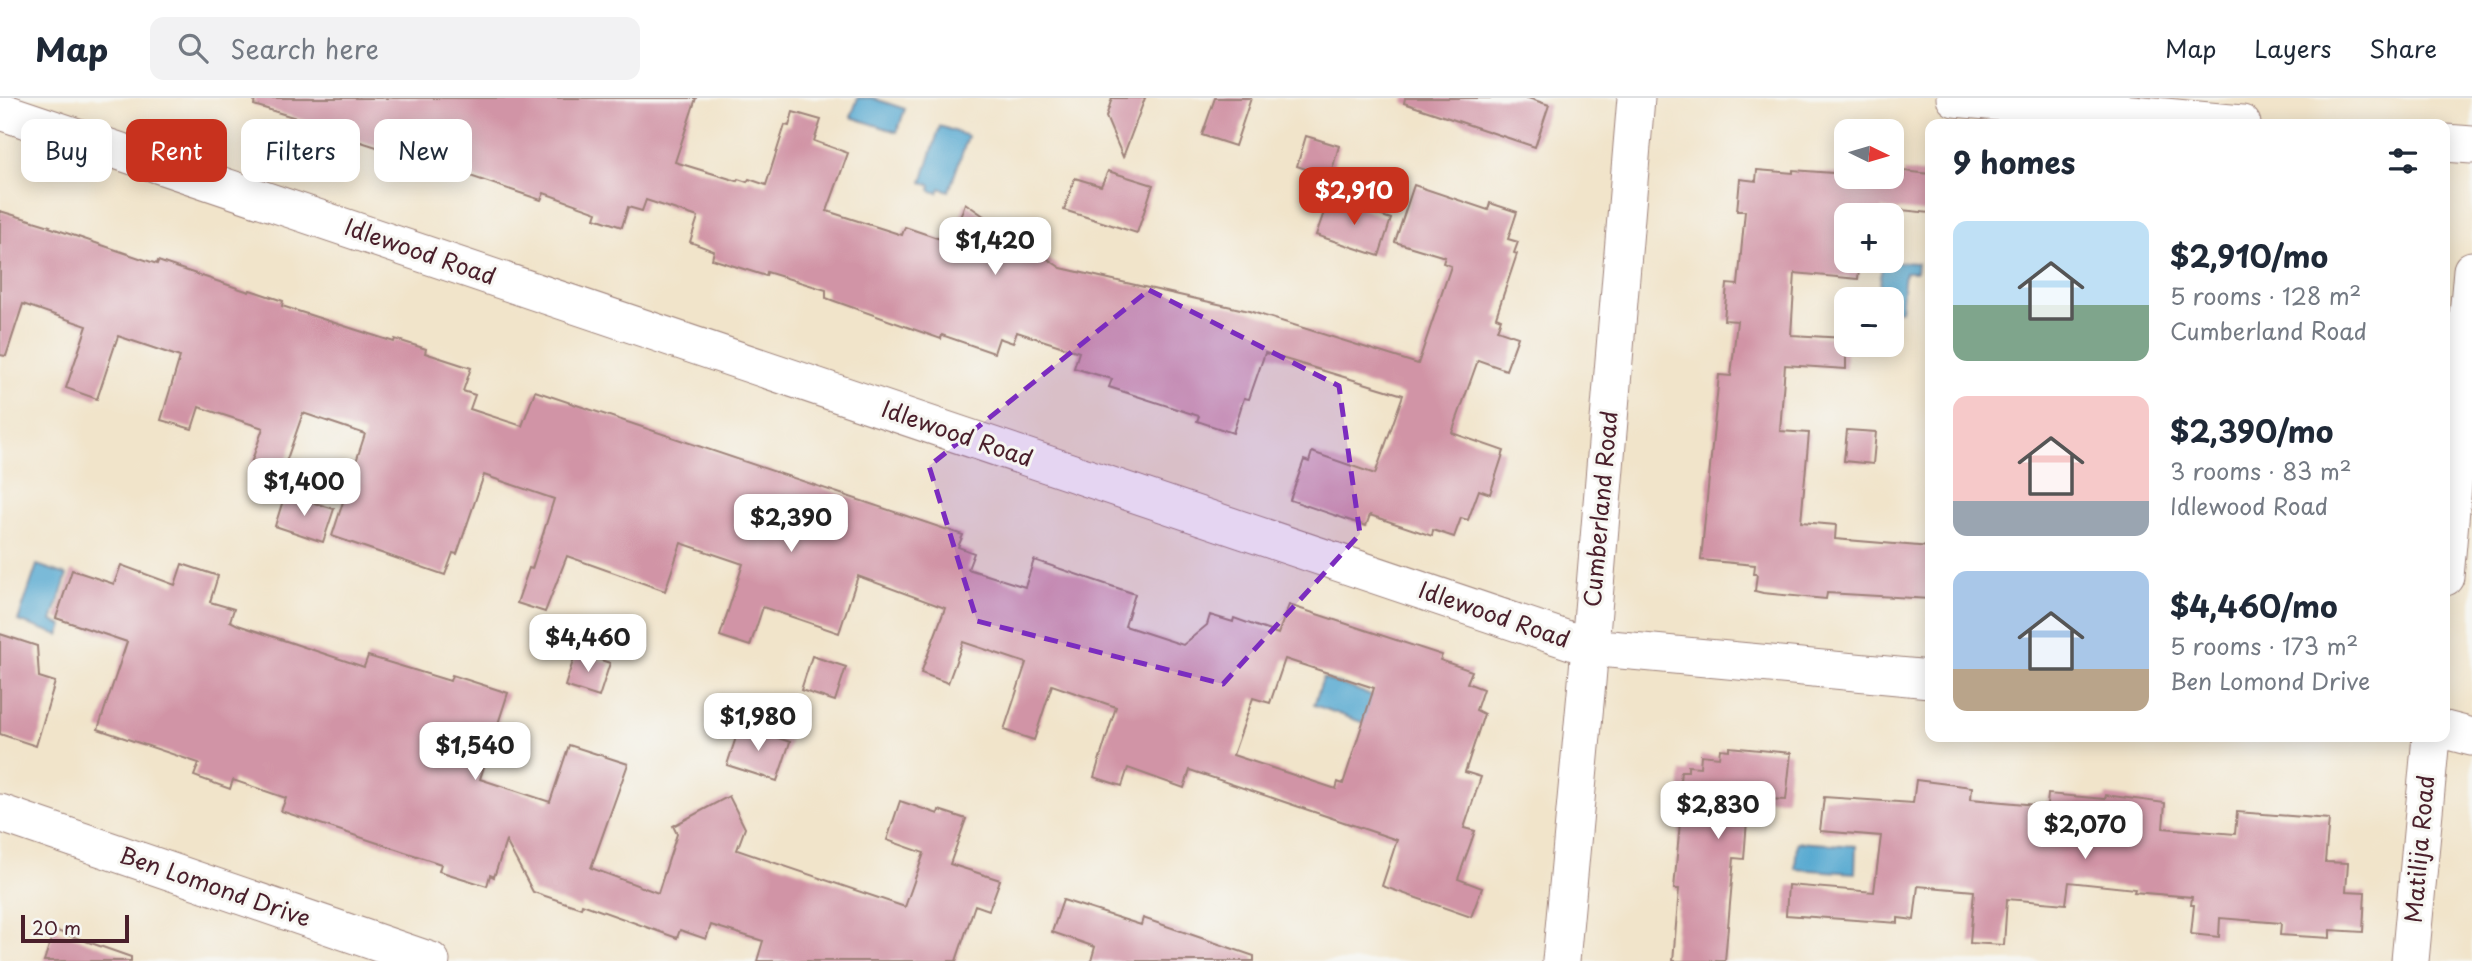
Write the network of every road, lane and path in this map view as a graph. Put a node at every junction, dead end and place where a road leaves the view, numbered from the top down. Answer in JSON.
{"nodes":[{"id":1,"x":1636,"y":98,"type":"edge"},
{"id":2,"x":1955,"y":98,"type":"edge"},
{"id":3,"x":0,"y":111,"type":"edge"},
{"id":4,"x":2187,"y":119,"type":"edge"},
{"id":5,"x":2450,"y":143,"type":"edge"},
{"id":6,"x":2472,"y":145,"type":"edge"},
{"id":7,"x":2472,"y":270,"type":"edge"},
{"id":8,"x":2450,"y":520,"type":"edge"},
{"id":9,"x":1589,"y":647,"type":"junction"},
{"id":10,"x":1925,"y":679,"type":"edge"},
{"id":11,"x":2450,"y":731,"type":"edge"},
{"id":12,"x":2472,"y":737,"type":"edge"},
{"id":13,"x":2431,"y":742,"type":"edge"},
{"id":14,"x":0,"y":813,"type":"edge"},
{"id":15,"x":431,"y":961,"type":"edge"},
{"id":16,"x":1561,"y":961,"type":"edge"},
{"id":17,"x":2410,"y":961,"type":"edge"}],
"edges":[{"from":1,"to":9,"type":"street","name":"Cumberland Road"},
{"from":2,"to":4,"type":"street"},
{"from":3,"to":9,"type":"street","name":"Idlewood Road"},
{"from":5,"to":6,"type":"street"},
{"from":7,"to":8,"type":"street"},
{"from":9,"to":10,"type":"street","name":"Idlewood Road"},
{"from":9,"to":16,"type":"street","name":"Cumberland Road"},
{"from":11,"to":12,"type":"street"},
{"from":13,"to":17,"type":"street","name":"Matilija Road"},
{"from":14,"to":15,"type":"street","name":"Ben Lomond Drive"}]}
